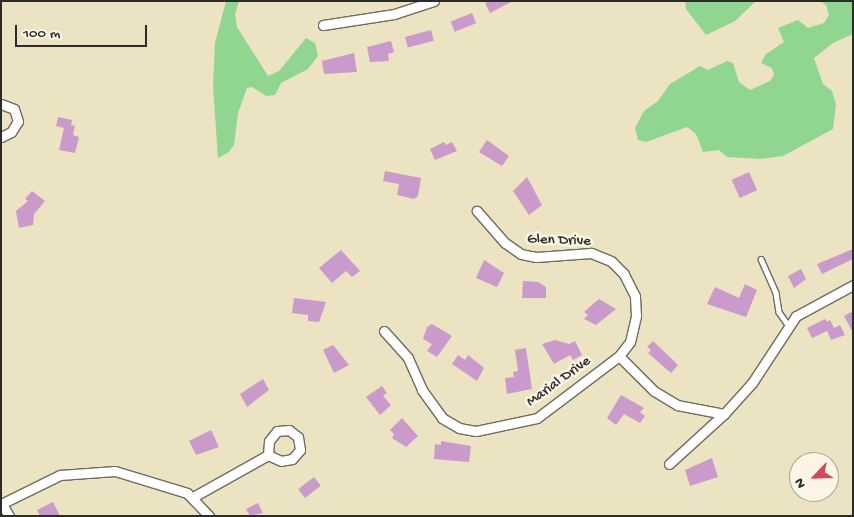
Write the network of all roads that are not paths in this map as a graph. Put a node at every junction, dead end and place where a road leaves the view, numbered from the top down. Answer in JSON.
{"nodes":[{"id":1,"x":434,"y":1,"type":"edge"},
{"id":2,"x":323,"y":25,"type":"dead end"},
{"id":3,"x":1,"y":104,"type":"edge"},
{"id":4,"x":1,"y":137,"type":"edge"},
{"id":5,"x":477,"y":211,"type":"dead end"},
{"id":6,"x":761,"y":259,"type":"dead end"},
{"id":7,"x":853,"y":285,"type":"edge"},
{"id":8,"x":788,"y":325,"type":"junction"},
{"id":9,"x":384,"y":331,"type":"dead end"},
{"id":10,"x":619,"y":356,"type":"junction"},
{"id":11,"x":724,"y":414,"type":"junction"},
{"id":12,"x":268,"y":456,"type":"dead end"},
{"id":13,"x":669,"y":464,"type":"dead end"},
{"id":14,"x":193,"y":497,"type":"junction"},
{"id":15,"x":2,"y":504,"type":"edge"},
{"id":16,"x":9,"y":516,"type":"edge"},
{"id":17,"x":209,"y":516,"type":"edge"}],
"edges":[{"from":1,"to":2,"type":"street"},
{"from":3,"to":4,"type":"street"},
{"from":5,"to":10,"type":"street","name":"Glen Drive"},
{"from":6,"to":8,"type":"lane"},
{"from":7,"to":8,"type":"street"},
{"from":8,"to":11,"type":"street"},
{"from":9,"to":10,"type":"street","name":"Marial Drive"},
{"from":10,"to":11,"type":"street"},
{"from":11,"to":13,"type":"street"},
{"from":12,"to":14,"type":"street"},
{"from":14,"to":15,"type":"street"},
{"from":14,"to":17,"type":"street"},
{"from":15,"to":16,"type":"street"}]}
